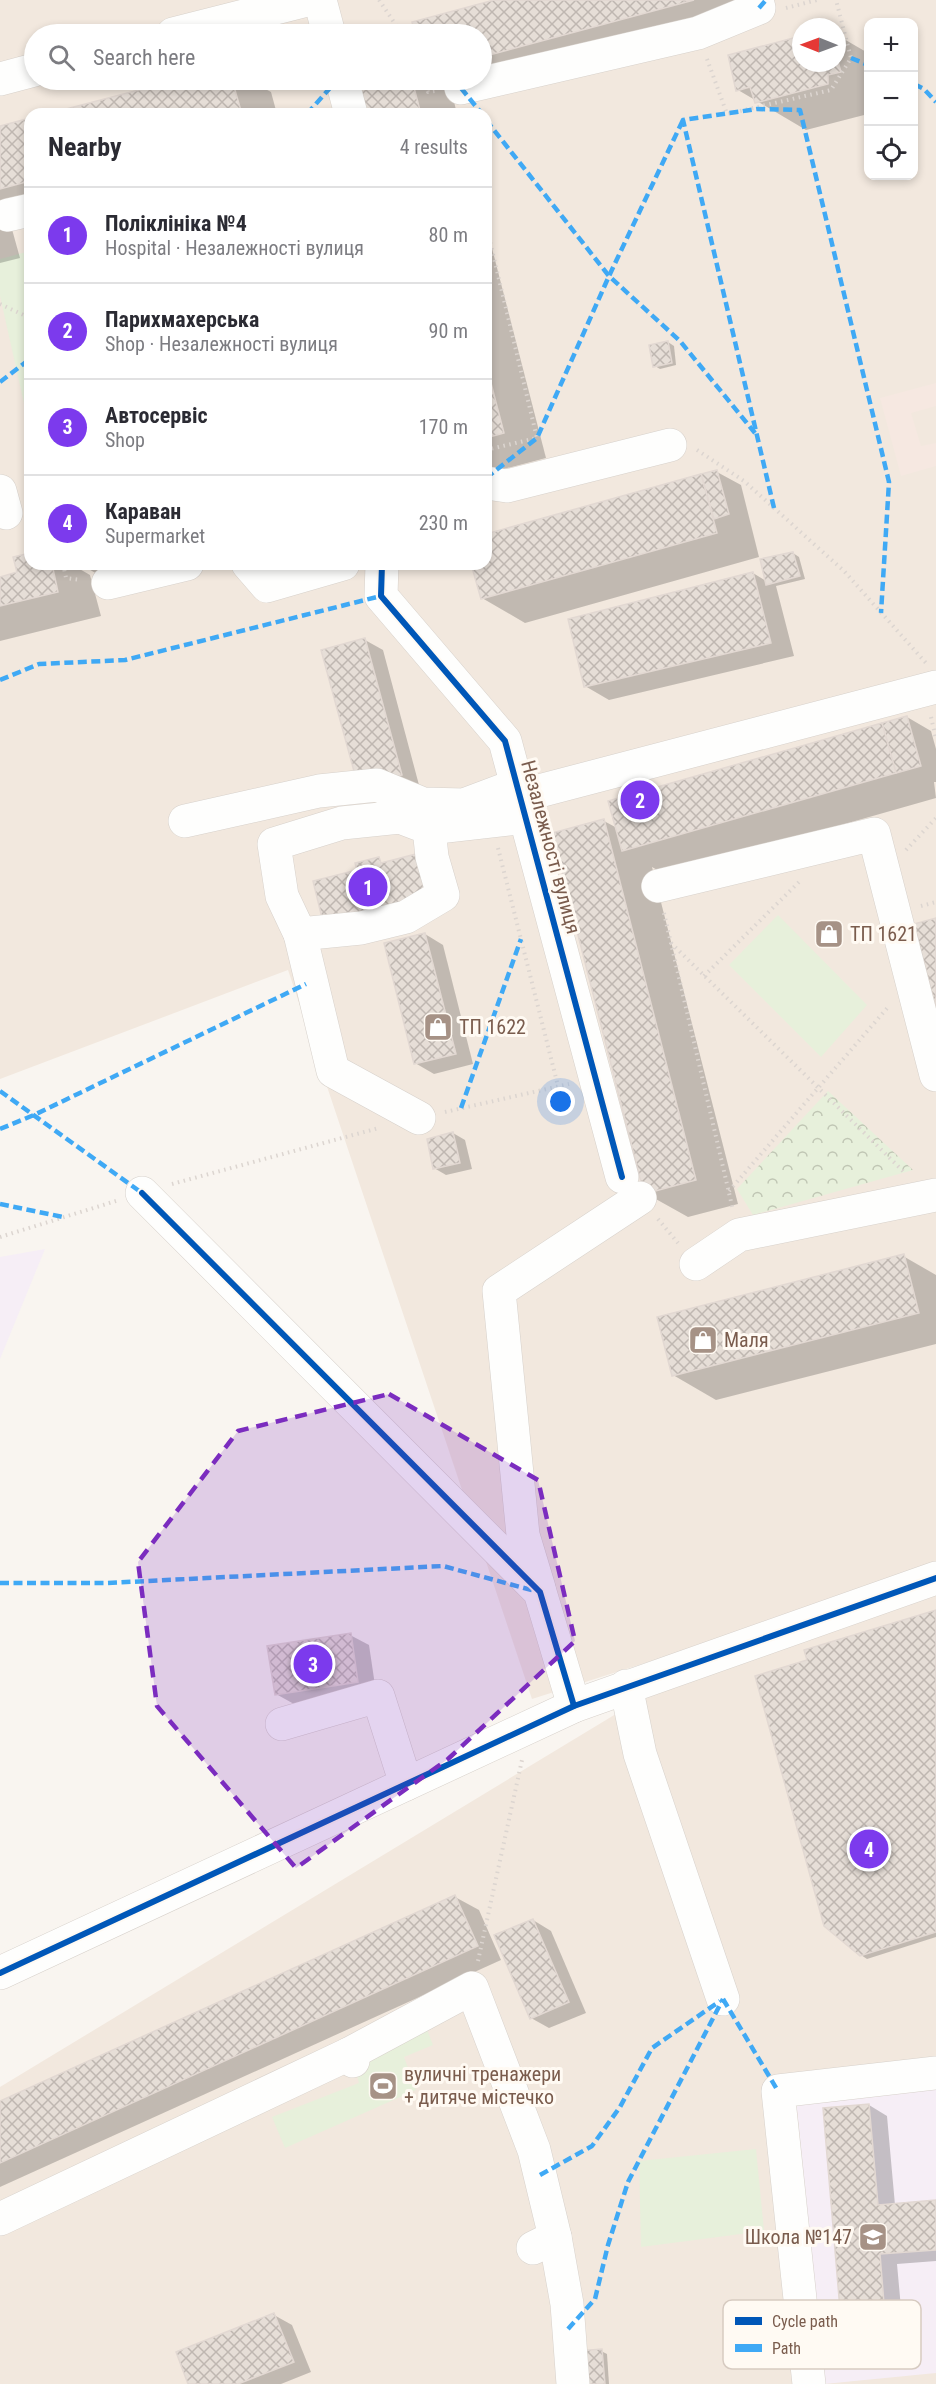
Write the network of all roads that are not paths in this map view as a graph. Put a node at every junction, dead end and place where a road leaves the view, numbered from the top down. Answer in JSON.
{"nodes":[{"id":1,"x":307,"y":0,"type":"edge"},
{"id":2,"x":320,"y":0,"type":"edge"},
{"id":3,"x":757,"y":0,"type":"edge"},
{"id":4,"x":212,"y":24,"type":"edge"},
{"id":5,"x":326,"y":24,"type":"edge"},
{"id":6,"x":24,"y":73,"type":"edge"},
{"id":7,"x":0,"y":79,"type":"edge"},
{"id":8,"x":492,"y":81,"type":"edge"},
{"id":9,"x":345,"y":90,"type":"edge"},
{"id":10,"x":349,"y":108,"type":"edge"},
{"id":11,"x":681,"y":446,"type":"road end"},
{"id":12,"x":492,"y":484,"type":"edge"},
{"id":13,"x":163,"y":570,"type":"edge"},
{"id":14,"x":253,"y":570,"type":"edge"},
{"id":15,"x":322,"y":570,"type":"edge"},
{"id":16,"x":382,"y":570,"type":"edge"},
{"id":17,"x":108,"y":584,"type":"dead end"},
{"id":18,"x":932,"y":676,"type":"edge"},
{"id":19,"x":521,"y":799,"type":"junction"},
{"id":20,"x":185,"y":821,"type":"dead end"},
{"id":21,"x":429,"y":828,"type":"junction"},
{"id":22,"x":658,"y":886,"type":"road end"},
{"id":23,"x":300,"y":934,"type":"junction"},
{"id":24,"x":936,"y":1075,"type":"edge"},
{"id":25,"x":419,"y":1118,"type":"road end"},
{"id":26,"x":142,"y":1193,"type":"road end"},
{"id":27,"x":933,"y":1195,"type":"edge"},
{"id":28,"x":696,"y":1264,"type":"dead end"},
{"id":29,"x":936,"y":1578,"type":"edge"},
{"id":30,"x":540,"y":1592,"type":"junction"},
{"id":31,"x":626,"y":1686,"type":"junction"},
{"id":32,"x":574,"y":1706,"type":"junction"},
{"id":33,"x":282,"y":1724,"type":"dead end"},
{"id":34,"x":406,"y":1784,"type":"junction"},
{"id":35,"x":0,"y":1973,"type":"edge"},
{"id":36,"x":723,"y":1999,"type":"dead end"},
{"id":37,"x":936,"y":2073,"type":"edge"},
{"id":38,"x":0,"y":2219,"type":"edge"},
{"id":39,"x":799,"y":2300,"type":"edge"},
{"id":40,"x":806,"y":2369,"type":"edge"},
{"id":41,"x":573,"y":2384,"type":"edge"},
{"id":42,"x":808,"y":2384,"type":"edge"}],
"edges":[{"from":1,"to":4,"type":"street"},
{"from":2,"to":5,"type":"street"},
{"from":3,"to":8,"type":"street"},
{"from":6,"to":7,"type":"street"},
{"from":9,"to":10,"type":"street"},
{"from":11,"to":12,"type":"street"},
{"from":13,"to":17,"type":"street"},
{"from":14,"to":15,"type":"street"},
{"from":16,"to":19,"type":"street","name":"Незалежності вулиця"},
{"from":18,"to":19,"type":"street","name":"Незалежності вулиця"},
{"from":19,"to":20,"type":"street"},
{"from":19,"to":21,"type":"street"},
{"from":19,"to":30,"type":"street","name":"Незалежності вулиця"},
{"from":21,"to":23,"type":"street"},
{"from":21,"to":23,"type":"street"},
{"from":22,"to":24,"type":"street"},
{"from":23,"to":25,"type":"street"},
{"from":26,"to":30,"type":"street"},
{"from":27,"to":28,"type":"street"},
{"from":29,"to":31,"type":"street"},
{"from":30,"to":32,"type":"street"},
{"from":31,"to":32,"type":"street"},
{"from":31,"to":36,"type":"street"},
{"from":32,"to":34,"type":"street"},
{"from":33,"to":34,"type":"street"},
{"from":34,"to":35,"type":"street"},
{"from":37,"to":39,"type":"street"},
{"from":38,"to":41,"type":"street"},
{"from":40,"to":42,"type":"street"}]}
